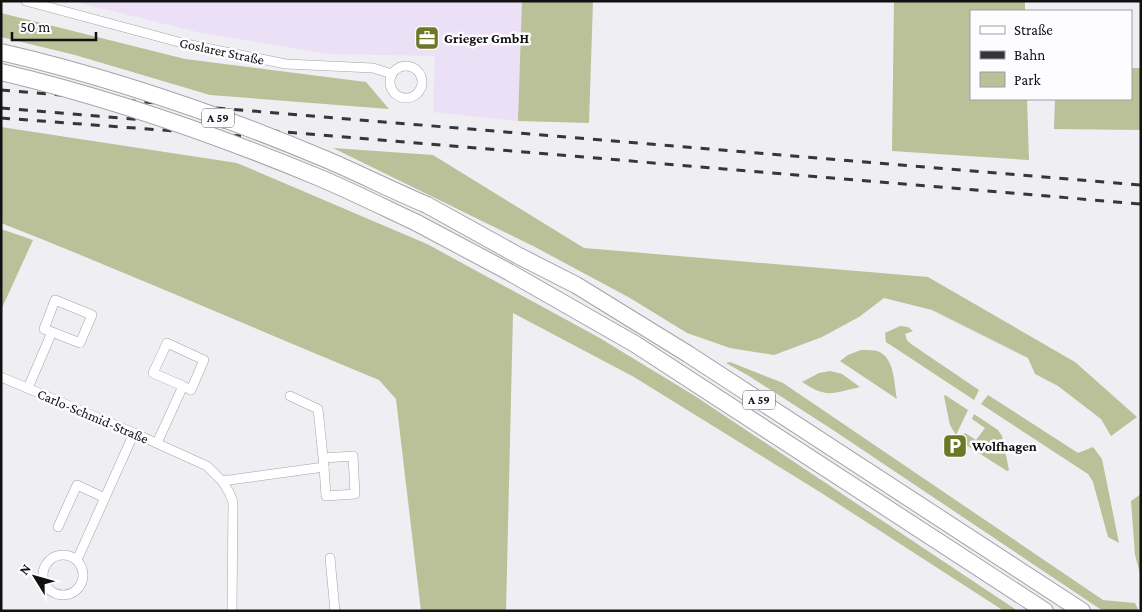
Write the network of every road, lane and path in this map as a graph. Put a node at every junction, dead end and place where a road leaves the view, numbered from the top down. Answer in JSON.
{"nodes":[{"id":1,"x":26,"y":1,"type":"edge"},
{"id":2,"x":1,"y":52,"type":"edge"},
{"id":3,"x":1,"y":72,"type":"edge"},
{"id":4,"x":392,"y":74,"type":"dead end"},
{"id":5,"x":52,"y":332,"type":"junction"},
{"id":6,"x":1,"y":377,"type":"edge"},
{"id":7,"x":183,"y":386,"type":"junction"},
{"id":8,"x":28,"y":388,"type":"junction"},
{"id":9,"x":290,"y":396,"type":"dead end"},
{"id":10,"x":134,"y":433,"type":"junction"},
{"id":11,"x":157,"y":443,"type":"junction"},
{"id":12,"x":324,"y":462,"type":"junction"},
{"id":13,"x":222,"y":481,"type":"junction"},
{"id":14,"x":105,"y":498,"type":"junction"},
{"id":15,"x":58,"y":527,"type":"dead end"},
{"id":16,"x":330,"y":558,"type":"dead end"},
{"id":17,"x":77,"y":560,"type":"junction"},
{"id":18,"x":233,"y":610,"type":"edge"},
{"id":19,"x":335,"y":611,"type":"edge"},
{"id":20,"x":1045,"y":611,"type":"edge"},
{"id":21,"x":1082,"y":611,"type":"edge"}],
"edges":[{"from":1,"to":4,"type":"street","name":"Goslarer Straße"},
{"from":2,"to":21,"type":"highway","number":"A 59","bridge":true},
{"from":3,"to":20,"type":"highway","number":"A 59","bridge":true},
{"from":5,"to":5,"type":"street","name":"Carlo-Schmid-Straße"},
{"from":5,"to":8,"type":"street","name":"Carlo-Schmid-Straße"},
{"from":6,"to":8,"type":"street","name":"Carlo-Schmid-Straße"},
{"from":7,"to":7,"type":"street","name":"Carlo-Schmid-Straße"},
{"from":7,"to":11,"type":"street","name":"Carlo-Schmid-Straße"},
{"from":8,"to":10,"type":"street","name":"Carlo-Schmid-Straße"},
{"from":9,"to":12,"type":"street"},
{"from":10,"to":11,"type":"street","name":"Carlo-Schmid-Straße"},
{"from":10,"to":14,"type":"street"},
{"from":11,"to":13,"type":"street","name":"Carlo-Schmid-Straße"},
{"from":12,"to":12,"type":"street"},
{"from":12,"to":13,"type":"street"},
{"from":13,"to":18,"type":"street","name":"Carlo-Schmid-Straße"},
{"from":14,"to":15,"type":"street"},
{"from":14,"to":17,"type":"street"},
{"from":16,"to":19,"type":"street"},
{"from":17,"to":17,"type":"street"}]}
